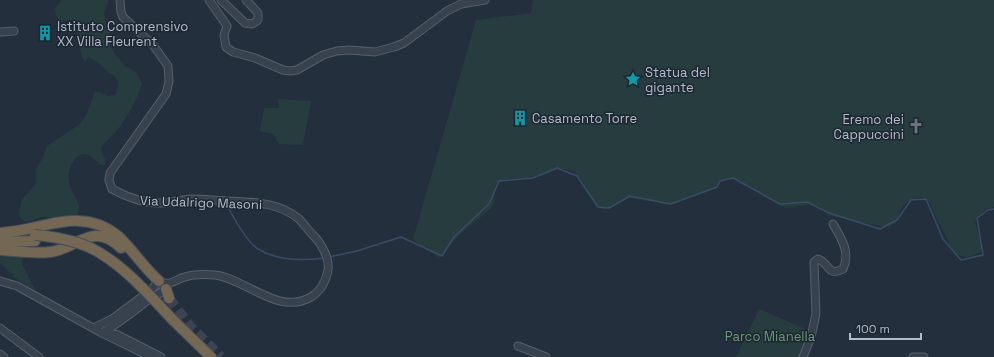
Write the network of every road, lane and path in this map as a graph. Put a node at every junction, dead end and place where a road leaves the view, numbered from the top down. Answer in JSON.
{"nodes":[{"id":1,"x":120,"y":0,"type":"edge"},
{"id":2,"x":210,"y":0,"type":"edge"},
{"id":3,"x":222,"y":0,"type":"edge"},
{"id":4,"x":246,"y":0,"type":"edge"},
{"id":5,"x":485,"y":0,"type":"edge"},
{"id":6,"x":14,"y":31,"type":"dead end"},
{"id":7,"x":0,"y":32,"type":"edge"},
{"id":8,"x":833,"y":224,"type":"dead end"},
{"id":9,"x":0,"y":233,"type":"edge"},
{"id":10,"x":0,"y":236,"type":"edge"},
{"id":11,"x":0,"y":242,"type":"edge"},
{"id":12,"x":0,"y":250,"type":"edge"},
{"id":13,"x":0,"y":281,"type":"edge"},
{"id":14,"x":162,"y":286,"type":"junction"},
{"id":15,"x":114,"y":322,"type":"junction"},
{"id":16,"x":171,"y":323,"type":"junction"},
{"id":17,"x":0,"y":328,"type":"edge"},
{"id":18,"x":94,"y":328,"type":"junction"},
{"id":19,"x":102,"y":333,"type":"junction"},
{"id":20,"x":118,"y":335,"type":"junction"},
{"id":21,"x":518,"y":346,"type":"dead end"},
{"id":22,"x":0,"y":354,"type":"edge"},
{"id":23,"x":33,"y":356,"type":"edge"},
{"id":24,"x":4,"y":357,"type":"edge"},
{"id":25,"x":151,"y":357,"type":"edge"},
{"id":26,"x":161,"y":357,"type":"edge"},
{"id":27,"x":202,"y":357,"type":"edge"},
{"id":28,"x":211,"y":357,"type":"edge"},
{"id":29,"x":546,"y":357,"type":"edge"},
{"id":30,"x":803,"y":357,"type":"edge"},
{"id":31,"x":914,"y":357,"type":"edge"},
{"id":32,"x":924,"y":357,"type":"edge"}],
"edges":[{"from":1,"to":14,"type":"street","name":"Via Udalrigo Masoni"},
{"from":2,"to":5,"type":"street"},
{"from":3,"to":4,"type":"street"},
{"from":6,"to":7,"type":"street"},
{"from":8,"to":30,"type":"street"},
{"from":9,"to":14,"type":"highway"},
{"from":10,"to":16,"type":"highway","bridge":true},
{"from":11,"to":16,"type":"highway"},
{"from":12,"to":14,"type":"highway"},
{"from":13,"to":18,"type":"street"},
{"from":14,"to":15,"type":"street","name":"Via Udalrigo Masoni"},
{"from":15,"to":18,"type":"street","name":"Via Udalrigo Masoni"},
{"from":15,"to":19,"type":"street","name":"Via Udalrigo Masoni"},
{"from":15,"to":20,"type":"street"},
{"from":16,"to":27,"type":"highway"},
{"from":16,"to":28,"type":"highway"},
{"from":17,"to":23,"type":"street"},
{"from":18,"to":19,"type":"street"},
{"from":19,"to":20,"type":"street"},
{"from":19,"to":25,"type":"street"},
{"from":20,"to":26,"type":"street"},
{"from":21,"to":29,"type":"street"},
{"from":22,"to":24,"type":"street"},
{"from":31,"to":32,"type":"street"}]}
